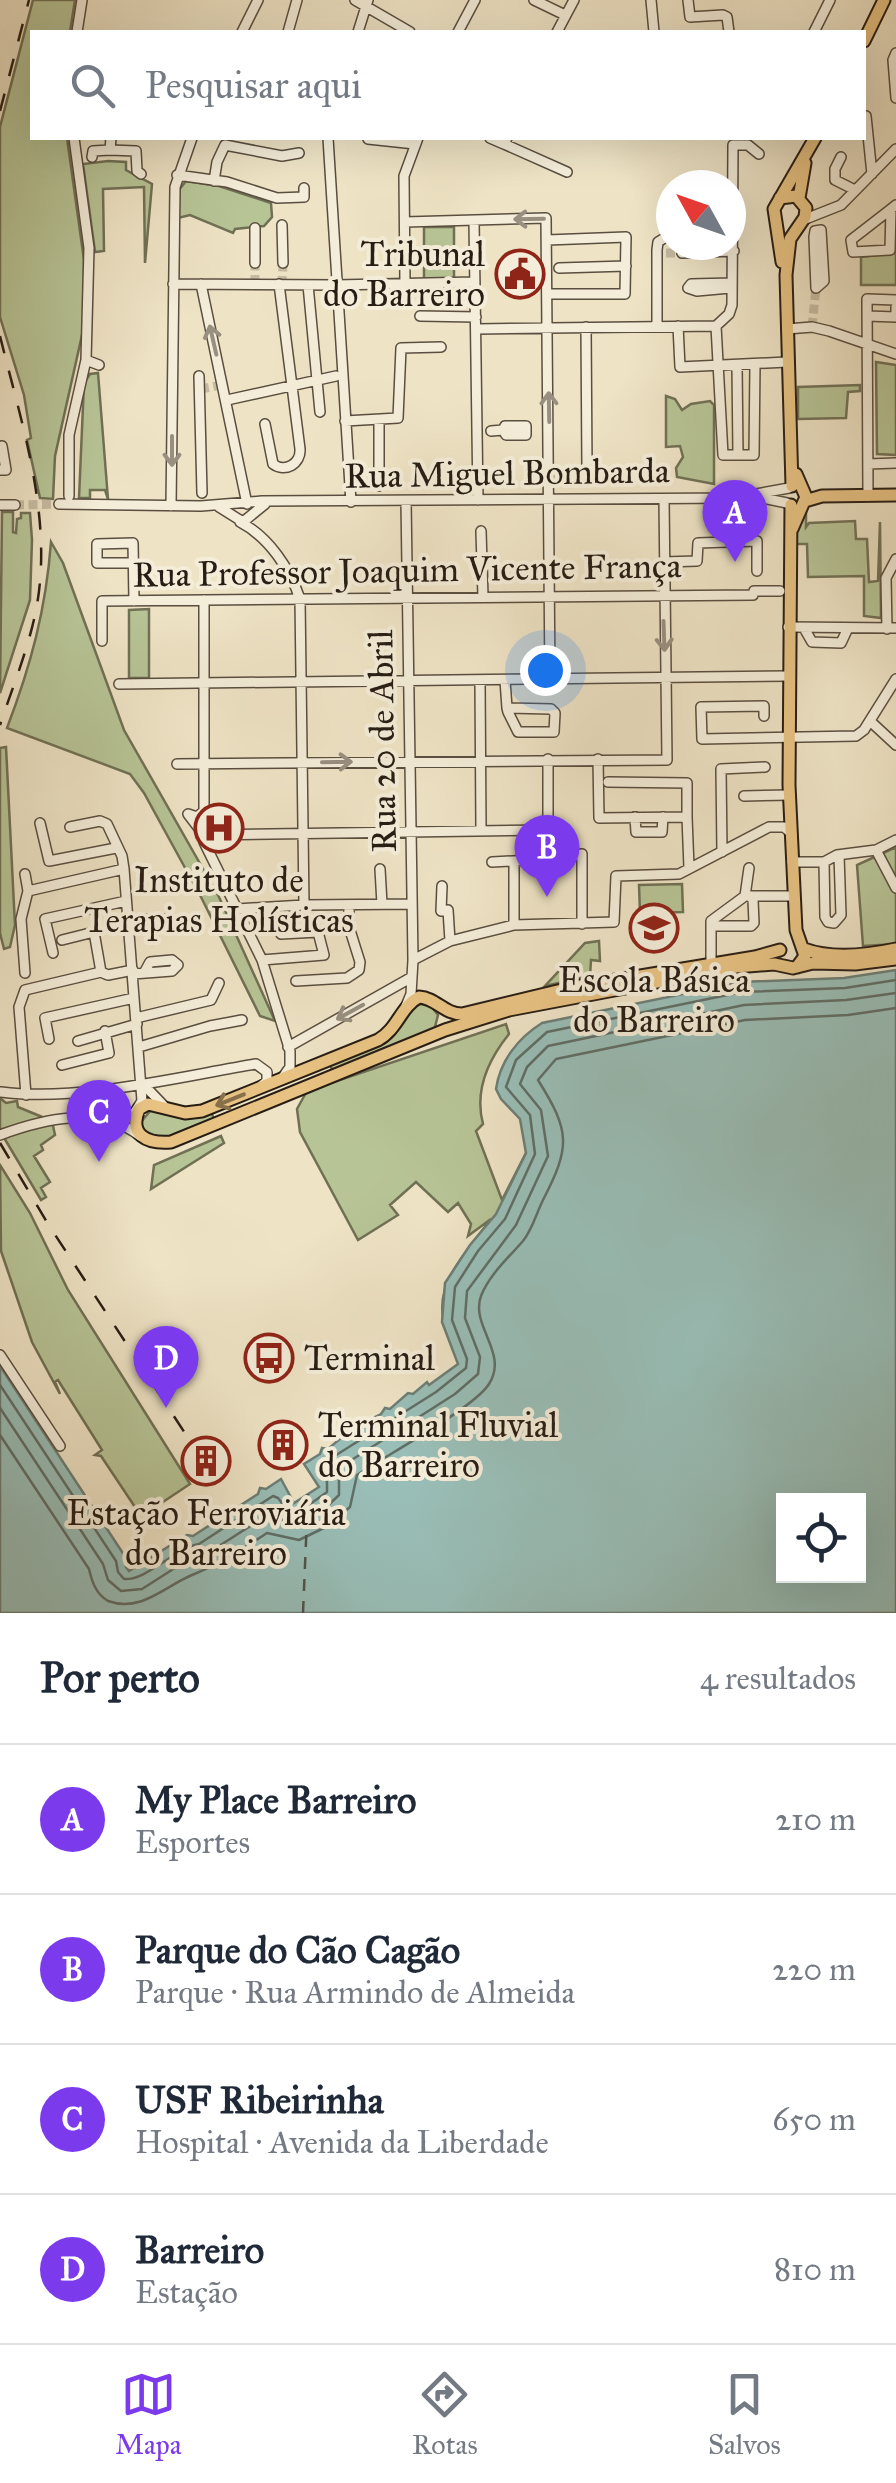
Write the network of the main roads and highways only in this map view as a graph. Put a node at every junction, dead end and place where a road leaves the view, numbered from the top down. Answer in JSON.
{"nodes":[{"id":1,"x":884,"y":0,"type":"edge"},
{"id":2,"x":866,"y":37,"type":"edge"},
{"id":3,"x":812,"y":140,"type":"edge"},
{"id":4,"x":807,"y":154,"type":"junction"},
{"id":5,"x":780,"y":198,"type":"junction"},
{"id":6,"x":801,"y":199,"type":"junction"},
{"id":7,"x":777,"y":220,"type":"junction"},
{"id":8,"x":801,"y":222,"type":"junction"},
{"id":9,"x":786,"y":276,"type":"junction"},
{"id":10,"x":896,"y":495,"type":"edge"},
{"id":11,"x":797,"y":496,"type":"junction"},
{"id":12,"x":792,"y":863,"type":"junction"},
{"id":13,"x":803,"y":947,"type":"junction"},
{"id":14,"x":781,"y":948,"type":"junction"},
{"id":15,"x":896,"y":949,"type":"edge"},
{"id":16,"x":896,"y":959,"type":"edge"},
{"id":17,"x":791,"y":967,"type":"junction"},
{"id":18,"x":434,"y":1002,"type":"junction"},
{"id":19,"x":428,"y":1039,"type":"junction"}],
"edges":[{"from":1,"to":2,"type":"main road"},
{"from":3,"to":4,"type":"main road"},
{"from":4,"to":5,"type":"main road"},
{"from":4,"to":6,"type":"main road"},
{"from":5,"to":6,"type":"main road"},
{"from":5,"to":7,"type":"main road"},
{"from":6,"to":8,"type":"main road"},
{"from":7,"to":8,"type":"main road"},
{"from":7,"to":9,"type":"main road"},
{"from":8,"to":9,"type":"main road"},
{"from":9,"to":11,"type":"main road"},
{"from":10,"to":11,"type":"main road","name":"Rua Miguel Bombarda"},
{"from":11,"to":12,"type":"main road"},
{"from":12,"to":13,"type":"main road"},
{"from":12,"to":14,"type":"main road"},
{"from":13,"to":14,"type":"main road"},
{"from":13,"to":15,"type":"main road"},
{"from":13,"to":17,"type":"main road"},
{"from":14,"to":17,"type":"main road"},
{"from":14,"to":18,"type":"main road"},
{"from":16,"to":17,"type":"main road"},
{"from":17,"to":19,"type":"main road"},
{"from":18,"to":19,"type":"main road"},
{"from":18,"to":19,"type":"main road","one_way":true}]}
